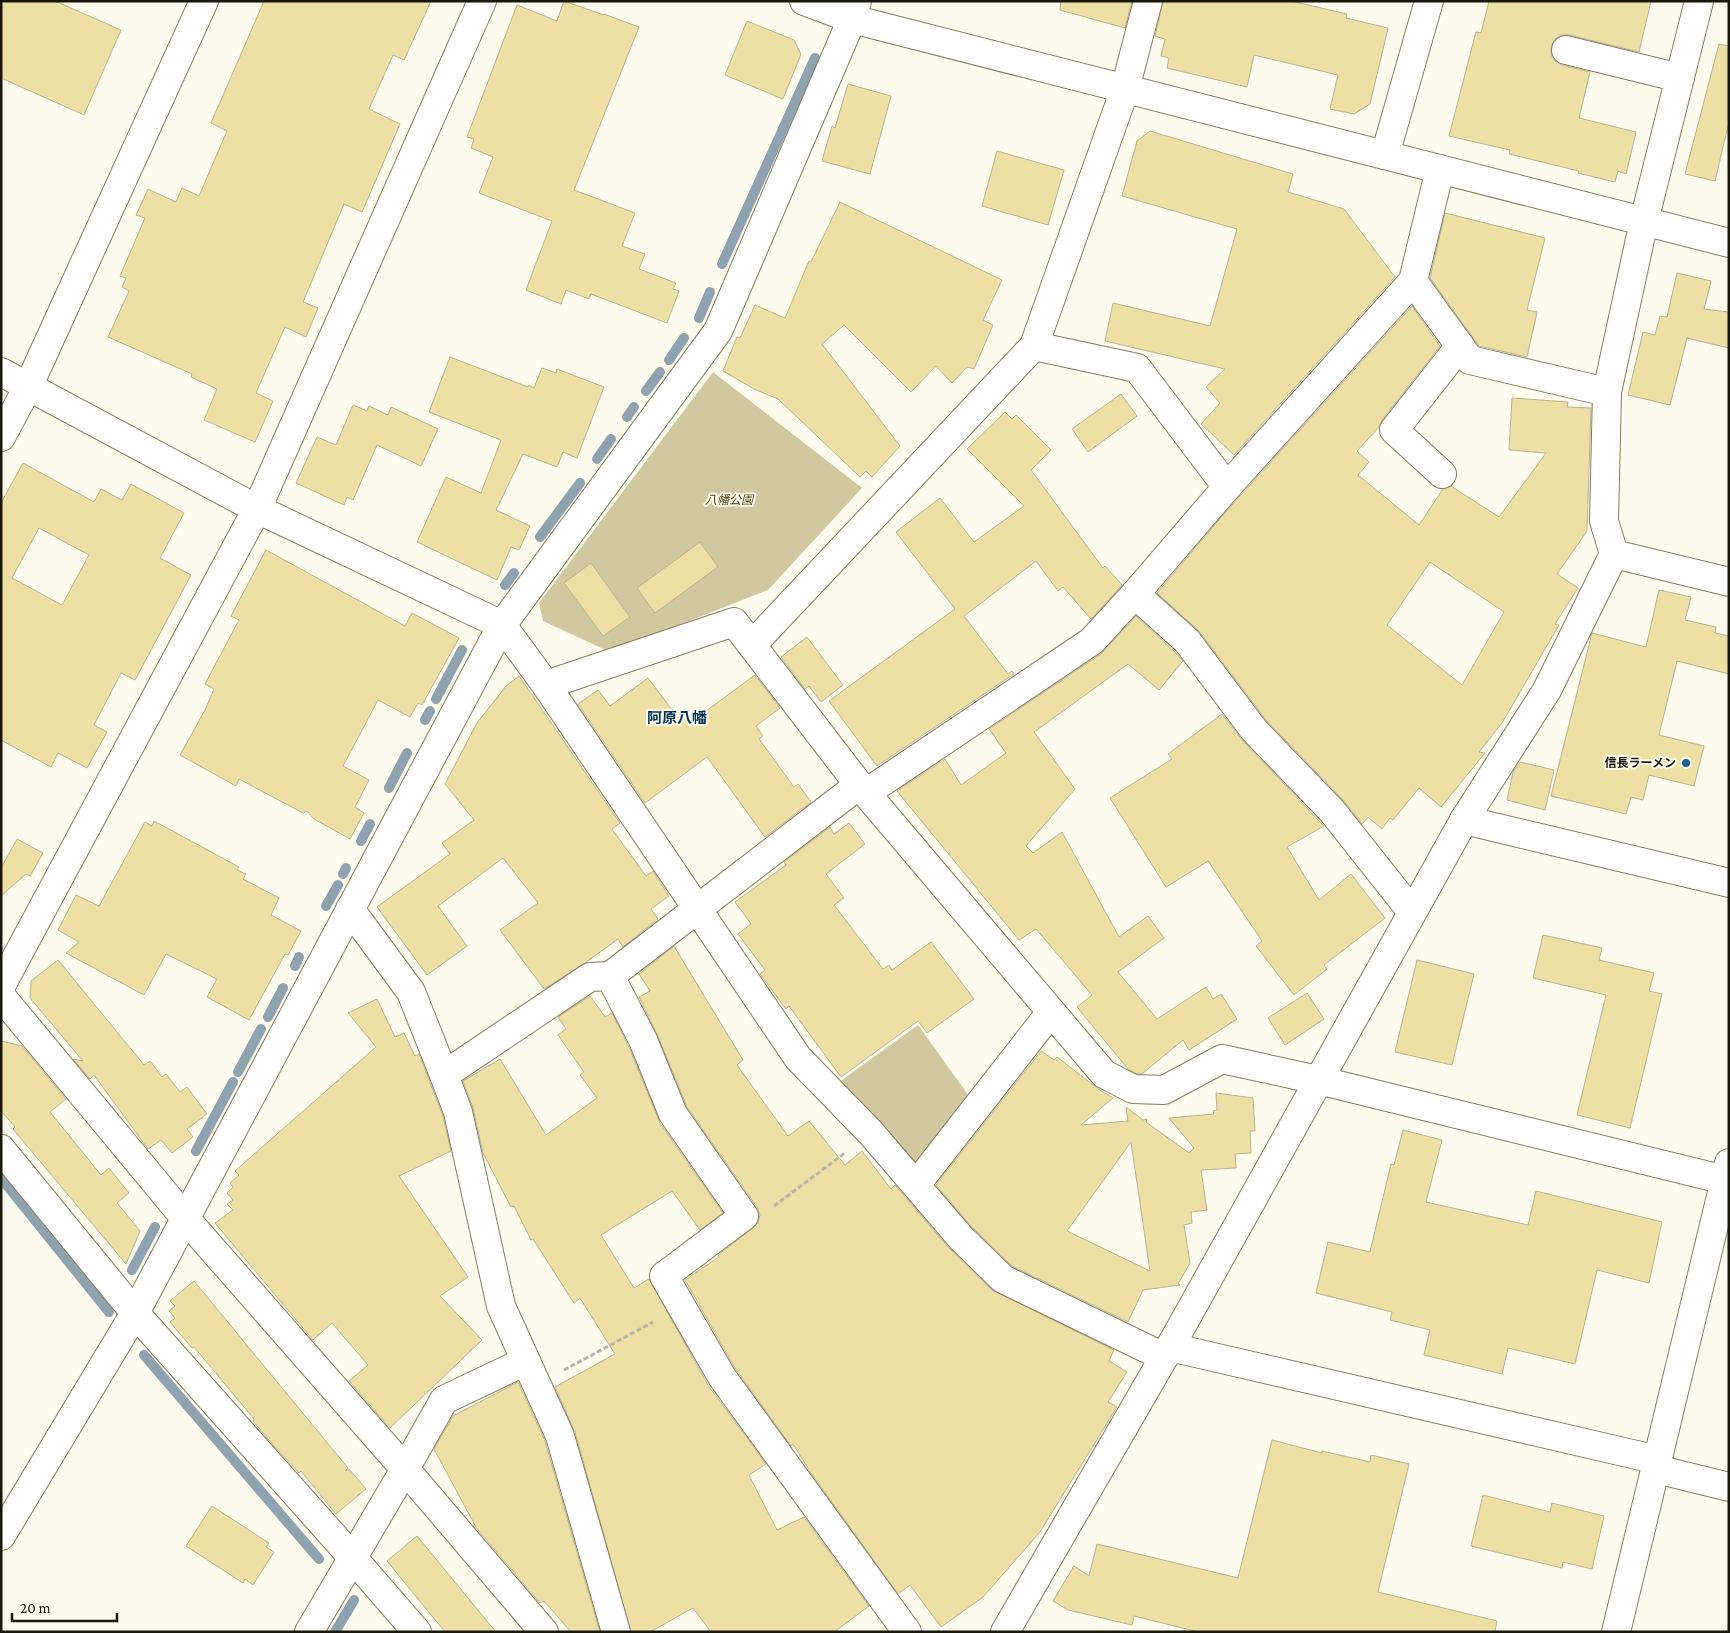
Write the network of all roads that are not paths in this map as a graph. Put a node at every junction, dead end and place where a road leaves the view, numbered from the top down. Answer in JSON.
{"nodes":[{"id":1,"x":204,"y":1,"type":"edge"},
{"id":2,"x":482,"y":1,"type":"edge"},
{"id":3,"x":804,"y":1,"type":"edge"},
{"id":4,"x":1148,"y":1,"type":"edge"},
{"id":5,"x":1428,"y":1,"type":"edge"},
{"id":6,"x":1699,"y":1,"type":"edge"},
{"id":7,"x":854,"y":10,"type":"edge"},
{"id":8,"x":1566,"y":50,"type":"dead end"},
{"id":9,"x":1680,"y":78,"type":"junction"},
{"id":10,"x":1125,"y":89,"type":"junction"},
{"id":11,"x":1385,"y":155,"type":"junction"},
{"id":12,"x":1440,"y":169,"type":"junction"},
{"id":13,"x":1644,"y":221,"type":"junction"},
{"id":14,"x":1729,"y":243,"type":"edge"},
{"id":15,"x":1413,"y":281,"type":"junction"},
{"id":16,"x":1034,"y":346,"type":"junction"},
{"id":17,"x":1460,"y":346,"type":"junction"},
{"id":18,"x":1,"y":372,"type":"edge"},
{"id":19,"x":28,"y":385,"type":"junction"},
{"id":20,"x":1607,"y":392,"type":"junction"},
{"id":21,"x":1,"y":437,"type":"edge"},
{"id":22,"x":1442,"y":474,"type":"dead end"},
{"id":23,"x":1227,"y":487,"type":"junction"},
{"id":24,"x":256,"y":509,"type":"junction"},
{"id":25,"x":1614,"y":554,"type":"junction"},
{"id":26,"x":1729,"y":582,"type":"edge"},
{"id":27,"x":1135,"y":594,"type":"junction"},
{"id":28,"x":502,"y":625,"type":"junction"},
{"id":29,"x":752,"y":645,"type":"junction"},
{"id":30,"x":546,"y":685,"type":"junction"},
{"id":31,"x":863,"y":789,"type":"junction"},
{"id":32,"x":1464,"y":820,"type":"junction"},
{"id":33,"x":1729,"y":883,"type":"edge"},
{"id":34,"x":697,"y":908,"type":"junction"},
{"id":35,"x":350,"y":909,"type":"junction"},
{"id":36,"x":1412,"y":912,"type":"junction"},
{"id":37,"x":610,"y":976,"type":"junction"},
{"id":38,"x":1,"y":986,"type":"edge"},
{"id":39,"x":1,"y":996,"type":"edge"},
{"id":40,"x":1051,"y":1012,"type":"junction"},
{"id":41,"x":444,"y":1074,"type":"junction"},
{"id":42,"x":1318,"y":1080,"type":"junction"},
{"id":43,"x":1,"y":1149,"type":"edge"},
{"id":44,"x":1727,"y":1175,"type":"edge"},
{"id":45,"x":916,"y":1185,"type":"junction"},
{"id":46,"x":185,"y":1218,"type":"junction"},
{"id":47,"x":135,"y":1312,"type":"junction"},
{"id":48,"x":1167,"y":1352,"type":"junction"},
{"id":49,"x":531,"y":1373,"type":"junction"},
{"id":50,"x":1657,"y":1464,"type":"junction"},
{"id":51,"x":405,"y":1469,"type":"junction"},
{"id":52,"x":1729,"y":1487,"type":"edge"},
{"id":53,"x":1,"y":1536,"type":"edge"},
{"id":54,"x":353,"y":1558,"type":"junction"},
{"id":55,"x":309,"y":1632,"type":"edge"},
{"id":56,"x":417,"y":1632,"type":"edge"},
{"id":57,"x":544,"y":1632,"type":"edge"},
{"id":58,"x":616,"y":1632,"type":"edge"},
{"id":59,"x":907,"y":1632,"type":"edge"},
{"id":60,"x":1005,"y":1632,"type":"edge"},
{"id":61,"x":1616,"y":1632,"type":"edge"}],
"edges":[{"from":1,"to":19,"type":"street"},
{"from":2,"to":24,"type":"street"},
{"from":3,"to":7,"type":"street"},
{"from":4,"to":10,"type":"street"},
{"from":5,"to":11,"type":"street"},
{"from":6,"to":9,"type":"street"},
{"from":7,"to":10,"type":"street"},
{"from":7,"to":28,"type":"street"},
{"from":8,"to":9,"type":"street"},
{"from":9,"to":13,"type":"street"},
{"from":10,"to":11,"type":"street"},
{"from":10,"to":16,"type":"street"},
{"from":11,"to":12,"type":"street"},
{"from":12,"to":13,"type":"street"},
{"from":12,"to":15,"type":"street"},
{"from":13,"to":14,"type":"street"},
{"from":13,"to":20,"type":"street"},
{"from":15,"to":17,"type":"street"},
{"from":15,"to":23,"type":"street"},
{"from":16,"to":23,"type":"street"},
{"from":16,"to":29,"type":"street"},
{"from":17,"to":20,"type":"street"},
{"from":17,"to":22,"type":"street"},
{"from":18,"to":19,"type":"street"},
{"from":19,"to":21,"type":"street"},
{"from":19,"to":24,"type":"street"},
{"from":20,"to":25,"type":"street"},
{"from":23,"to":27,"type":"street"},
{"from":24,"to":28,"type":"street"},
{"from":24,"to":38,"type":"street"},
{"from":25,"to":26,"type":"street"},
{"from":25,"to":32,"type":"street"},
{"from":27,"to":31,"type":"street"},
{"from":27,"to":36,"type":"street"},
{"from":28,"to":30,"type":"street"},
{"from":28,"to":35,"type":"street"},
{"from":29,"to":30,"type":"street"},
{"from":29,"to":31,"type":"street"},
{"from":30,"to":34,"type":"street"},
{"from":31,"to":34,"type":"street"},
{"from":31,"to":40,"type":"street"},
{"from":32,"to":33,"type":"street"},
{"from":32,"to":36,"type":"street"},
{"from":34,"to":37,"type":"street"},
{"from":34,"to":45,"type":"street"},
{"from":35,"to":41,"type":"street"},
{"from":35,"to":46,"type":"street"},
{"from":36,"to":42,"type":"street"},
{"from":37,"to":41,"type":"street"},
{"from":37,"to":59,"type":"street"},
{"from":39,"to":46,"type":"street"},
{"from":40,"to":42,"type":"street"},
{"from":40,"to":45,"type":"street"},
{"from":41,"to":49,"type":"street"},
{"from":42,"to":44,"type":"street"},
{"from":42,"to":48,"type":"street"},
{"from":43,"to":47,"type":"street"},
{"from":44,"to":50,"type":"street"},
{"from":45,"to":48,"type":"street"},
{"from":46,"to":47,"type":"street"},
{"from":46,"to":51,"type":"street"},
{"from":47,"to":53,"type":"street"},
{"from":47,"to":54,"type":"street"},
{"from":48,"to":50,"type":"street"},
{"from":48,"to":60,"type":"street"},
{"from":49,"to":51,"type":"street"},
{"from":49,"to":58,"type":"street"},
{"from":50,"to":52,"type":"street"},
{"from":50,"to":61,"type":"street"},
{"from":51,"to":54,"type":"street"},
{"from":51,"to":57,"type":"street"},
{"from":54,"to":55,"type":"street"},
{"from":54,"to":56,"type":"street"}]}
